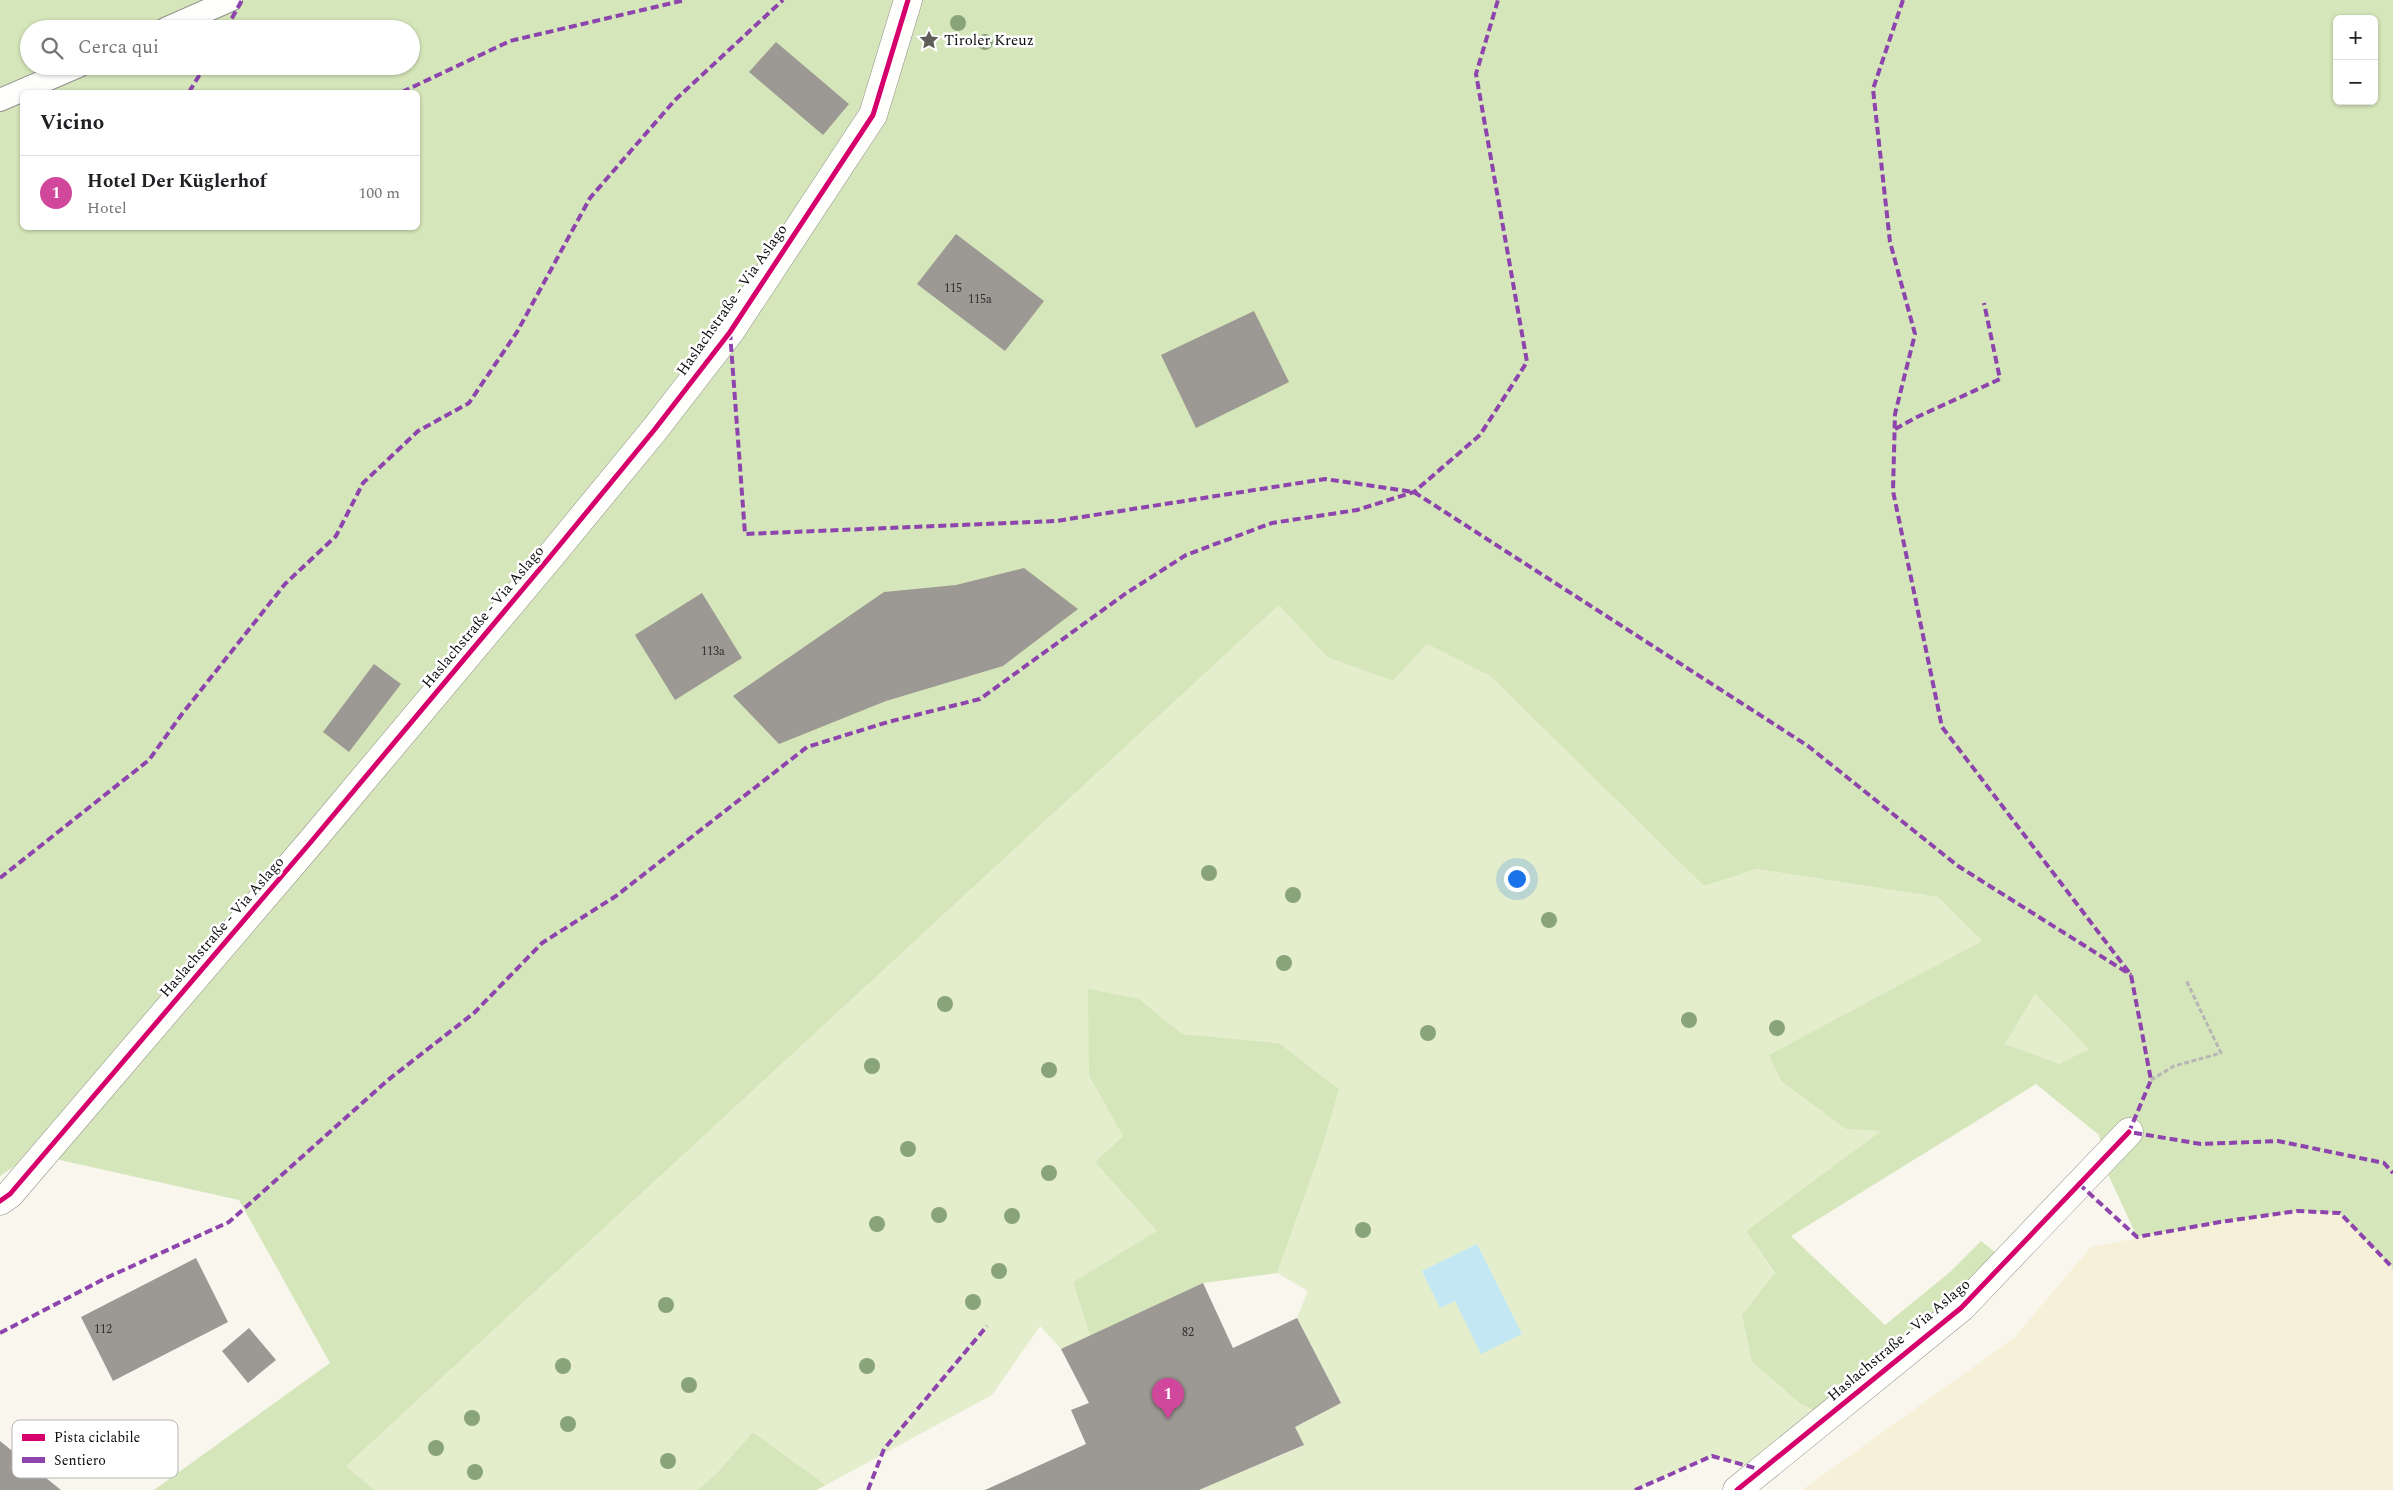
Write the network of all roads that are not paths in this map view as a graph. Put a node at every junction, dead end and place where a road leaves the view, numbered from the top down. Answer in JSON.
{"nodes":[{"id":1,"x":231,"y":0,"type":"edge"},
{"id":2,"x":908,"y":0,"type":"edge"},
{"id":3,"x":185,"y":20,"type":"edge"},
{"id":4,"x":58,"y":75,"type":"edge"},
{"id":5,"x":23,"y":90,"type":"edge"},
{"id":6,"x":20,"y":91,"type":"edge"},
{"id":7,"x":0,"y":100,"type":"edge"},
{"id":8,"x":2129,"y":1132,"type":"dead end"},
{"id":9,"x":0,"y":1201,"type":"edge"},
{"id":10,"x":1737,"y":1490,"type":"edge"}],
"edges":[{"from":1,"to":3,"type":"lane"},
{"from":2,"to":9,"type":"street","name":"Haslachstraße - Via Aslago"},
{"from":4,"to":5,"type":"lane"},
{"from":6,"to":7,"type":"lane"},
{"from":8,"to":10,"type":"street","name":"Haslachstraße - Via Aslago"}]}
